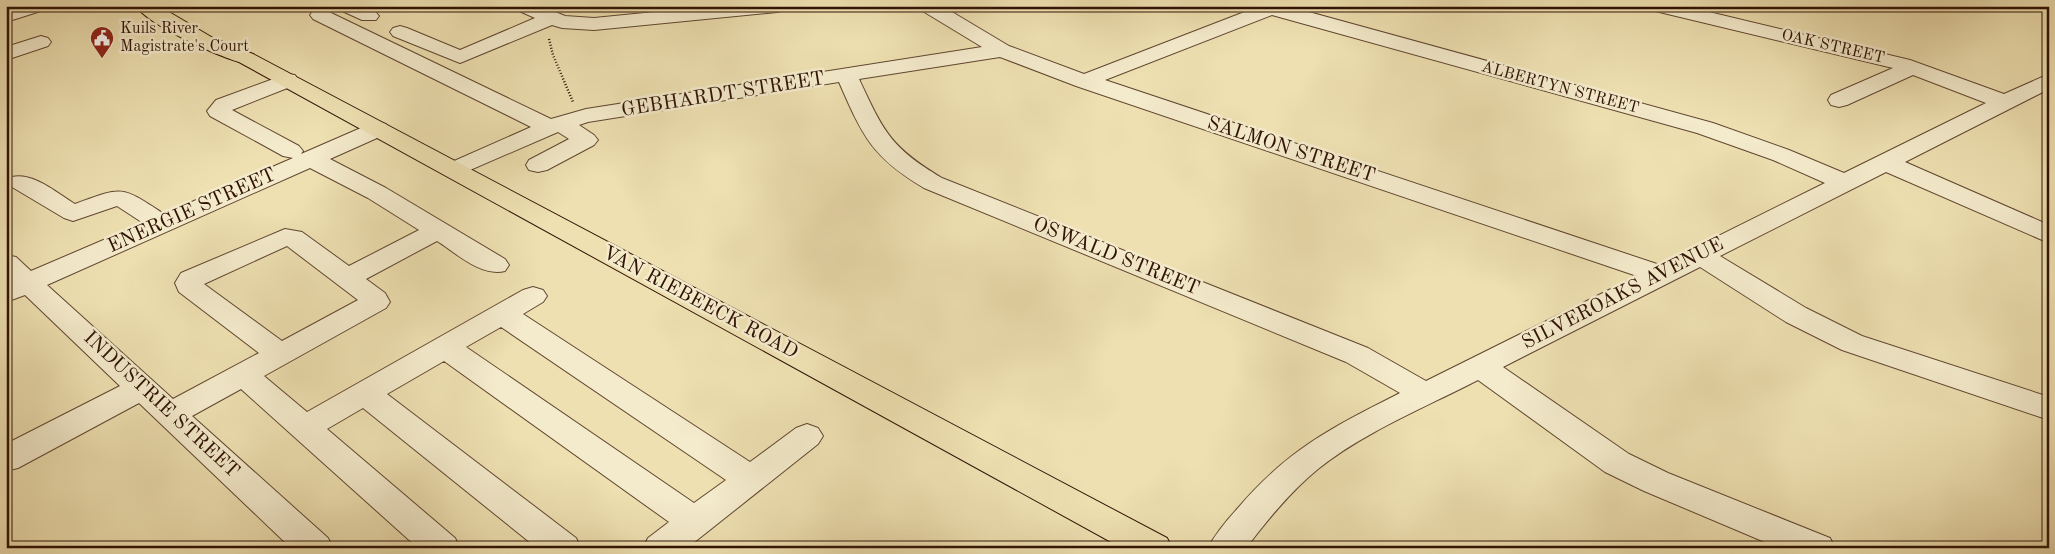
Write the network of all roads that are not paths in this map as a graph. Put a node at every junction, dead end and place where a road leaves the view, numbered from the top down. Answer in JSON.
{"nodes":[{"id":1,"x":37,"y":6,"type":"edge"},
{"id":2,"x":145,"y":6,"type":"edge"},
{"id":3,"x":178,"y":6,"type":"edge"},
{"id":4,"x":348,"y":6,"type":"edge"},
{"id":5,"x":524,"y":6,"type":"edge"},
{"id":6,"x":777,"y":6,"type":"edge"},
{"id":7,"x":928,"y":6,"type":"edge"},
{"id":8,"x":1658,"y":6,"type":"edge"},
{"id":9,"x":1275,"y":7,"type":"edge"},
{"id":10,"x":320,"y":15,"type":"dead end"},
{"id":11,"x":369,"y":16,"type":"dead end"},
{"id":12,"x":10,"y":24,"type":"edge"},
{"id":13,"x":550,"y":26,"type":"junction"},
{"id":14,"x":400,"y":32,"type":"dead end"},
{"id":15,"x":41,"y":42,"type":"dead end"},
{"id":16,"x":1002,"y":50,"type":"junction"},
{"id":17,"x":6,"y":54,"type":"edge"},
{"id":18,"x":246,"y":58,"type":"junction"},
{"id":19,"x":1913,"y":68,"type":"junction"},
{"id":20,"x":847,"y":76,"type":"junction"},
{"id":21,"x":287,"y":80,"type":"junction"},
{"id":22,"x":2049,"y":80,"type":"edge"},
{"id":23,"x":1084,"y":81,"type":"junction"},
{"id":24,"x":1839,"y":100,"type":"dead end"},
{"id":25,"x":2004,"y":102,"type":"junction"},
{"id":26,"x":555,"y":125,"type":"junction"},
{"id":27,"x":378,"y":129,"type":"junction"},
{"id":28,"x":301,"y":155,"type":"junction"},
{"id":29,"x":1884,"y":162,"type":"junction"},
{"id":30,"x":538,"y":165,"type":"dead end"},
{"id":31,"x":454,"y":170,"type":"junction"},
{"id":32,"x":21,"y":182,"type":"dead end"},
{"id":33,"x":1844,"y":182,"type":"junction"},
{"id":34,"x":163,"y":224,"type":"junction"},
{"id":35,"x":438,"y":230,"type":"junction"},
{"id":36,"x":2049,"y":235,"type":"edge"},
{"id":37,"x":1699,"y":255,"type":"junction"},
{"id":38,"x":495,"y":265,"type":"dead end"},
{"id":39,"x":1663,"y":275,"type":"junction"},
{"id":40,"x":347,"y":278,"type":"junction"},
{"id":41,"x":14,"y":280,"type":"edge"},
{"id":42,"x":533,"y":296,"type":"dead end"},
{"id":43,"x":502,"y":314,"type":"junction"},
{"id":44,"x":445,"y":347,"type":"junction"},
{"id":45,"x":281,"y":356,"type":"junction"},
{"id":46,"x":1481,"y":367,"type":"junction"},
{"id":47,"x":244,"y":375,"type":"junction"},
{"id":48,"x":142,"y":388,"type":"junction"},
{"id":49,"x":364,"y":393,"type":"junction"},
{"id":50,"x":1424,"y":394,"type":"junction"},
{"id":51,"x":2049,"y":409,"type":"edge"},
{"id":52,"x":170,"y":414,"type":"junction"},
{"id":53,"x":304,"y":428,"type":"junction"},
{"id":54,"x":807,"y":436,"type":"dead end"},
{"id":55,"x":6,"y":459,"type":"edge"},
{"id":56,"x":750,"y":479,"type":"junction"},
{"id":57,"x":695,"y":522,"type":"junction"},
{"id":58,"x":315,"y":548,"type":"edge"},
{"id":59,"x":442,"y":548,"type":"edge"},
{"id":60,"x":564,"y":548,"type":"edge"},
{"id":61,"x":661,"y":548,"type":"edge"},
{"id":62,"x":1154,"y":548,"type":"edge"},
{"id":63,"x":1226,"y":548,"type":"edge"},
{"id":64,"x":1817,"y":548,"type":"edge"}],
"edges":[{"from":1,"to":12,"type":"street"},
{"from":2,"to":18,"type":"main road","name":"VAN RIEBEECK ROAD"},
{"from":3,"to":18,"type":"main road","name":"VAN RIEBEECK ROAD"},
{"from":4,"to":11,"type":"street"},
{"from":5,"to":13,"type":"street"},
{"from":6,"to":13,"type":"street"},
{"from":7,"to":16,"type":"street","name":"SALMON STREET"},
{"from":8,"to":19,"type":"street","name":"OAK STREET"},
{"from":9,"to":23,"type":"street"},
{"from":9,"to":33,"type":"street","name":"ALBERTYN STREET"},
{"from":10,"to":26,"type":"street"},
{"from":13,"to":14,"type":"street"},
{"from":15,"to":17,"type":"street"},
{"from":16,"to":20,"type":"street","name":"GEBHARDT STREET"},
{"from":16,"to":23,"type":"street","name":"SALMON STREET"},
{"from":18,"to":21,"type":"main road","name":"VAN RIEBEECK ROAD"},
{"from":19,"to":24,"type":"street"},
{"from":19,"to":25,"type":"street","name":"OAK STREET"},
{"from":20,"to":26,"type":"street","name":"GEBHARDT STREET"},
{"from":20,"to":50,"type":"street","name":"OSWALD STREET"},
{"from":21,"to":27,"type":"main road","name":"VAN RIEBEECK ROAD"},
{"from":21,"to":28,"type":"street"},
{"from":22,"to":25,"type":"street","name":"SILVEROAKS AVENUE"},
{"from":23,"to":39,"type":"street","name":"SALMON STREET"},
{"from":25,"to":29,"type":"street","name":"SILVEROAKS AVENUE"},
{"from":26,"to":30,"type":"street"},
{"from":26,"to":31,"type":"street","name":"GEBHARDT STREET"},
{"from":27,"to":28,"type":"street","name":"ENERGIE STREET"},
{"from":27,"to":31,"type":"main road","name":"VAN RIEBEECK ROAD"},
{"from":28,"to":34,"type":"street","name":"ENERGIE STREET"},
{"from":28,"to":35,"type":"street"},
{"from":29,"to":33,"type":"street","name":"SILVEROAKS AVENUE"},
{"from":29,"to":36,"type":"street"},
{"from":31,"to":62,"type":"main road","name":"VAN RIEBEECK ROAD"},
{"from":32,"to":34,"type":"street"},
{"from":33,"to":37,"type":"street","name":"SILVEROAKS AVENUE"},
{"from":34,"to":41,"type":"street","name":"ENERGIE STREET"},
{"from":35,"to":38,"type":"street"},
{"from":35,"to":40,"type":"street"},
{"from":37,"to":39,"type":"street","name":"SILVEROAKS AVENUE"},
{"from":37,"to":51,"type":"street"},
{"from":39,"to":46,"type":"street","name":"SILVEROAKS AVENUE"},
{"from":40,"to":45,"type":"street"},
{"from":40,"to":45,"type":"street"},
{"from":41,"to":48,"type":"street","name":"INDUSTRIE STREET"},
{"from":42,"to":43,"type":"street"},
{"from":43,"to":44,"type":"street"},
{"from":43,"to":56,"type":"street"},
{"from":44,"to":49,"type":"street"},
{"from":44,"to":57,"type":"street"},
{"from":45,"to":47,"type":"street"},
{"from":46,"to":50,"type":"street","name":"SILVEROAKS AVENUE"},
{"from":46,"to":64,"type":"street"},
{"from":47,"to":52,"type":"street"},
{"from":47,"to":53,"type":"street"},
{"from":48,"to":52,"type":"street","name":"INDUSTRIE STREET"},
{"from":48,"to":55,"type":"street"},
{"from":49,"to":53,"type":"street"},
{"from":49,"to":60,"type":"street"},
{"from":50,"to":63,"type":"street","name":"SILVEROAKS AVENUE"},
{"from":52,"to":58,"type":"street","name":"INDUSTRIE STREET"},
{"from":53,"to":59,"type":"street"},
{"from":54,"to":56,"type":"street"},
{"from":56,"to":57,"type":"street"},
{"from":57,"to":61,"type":"street"}]}
